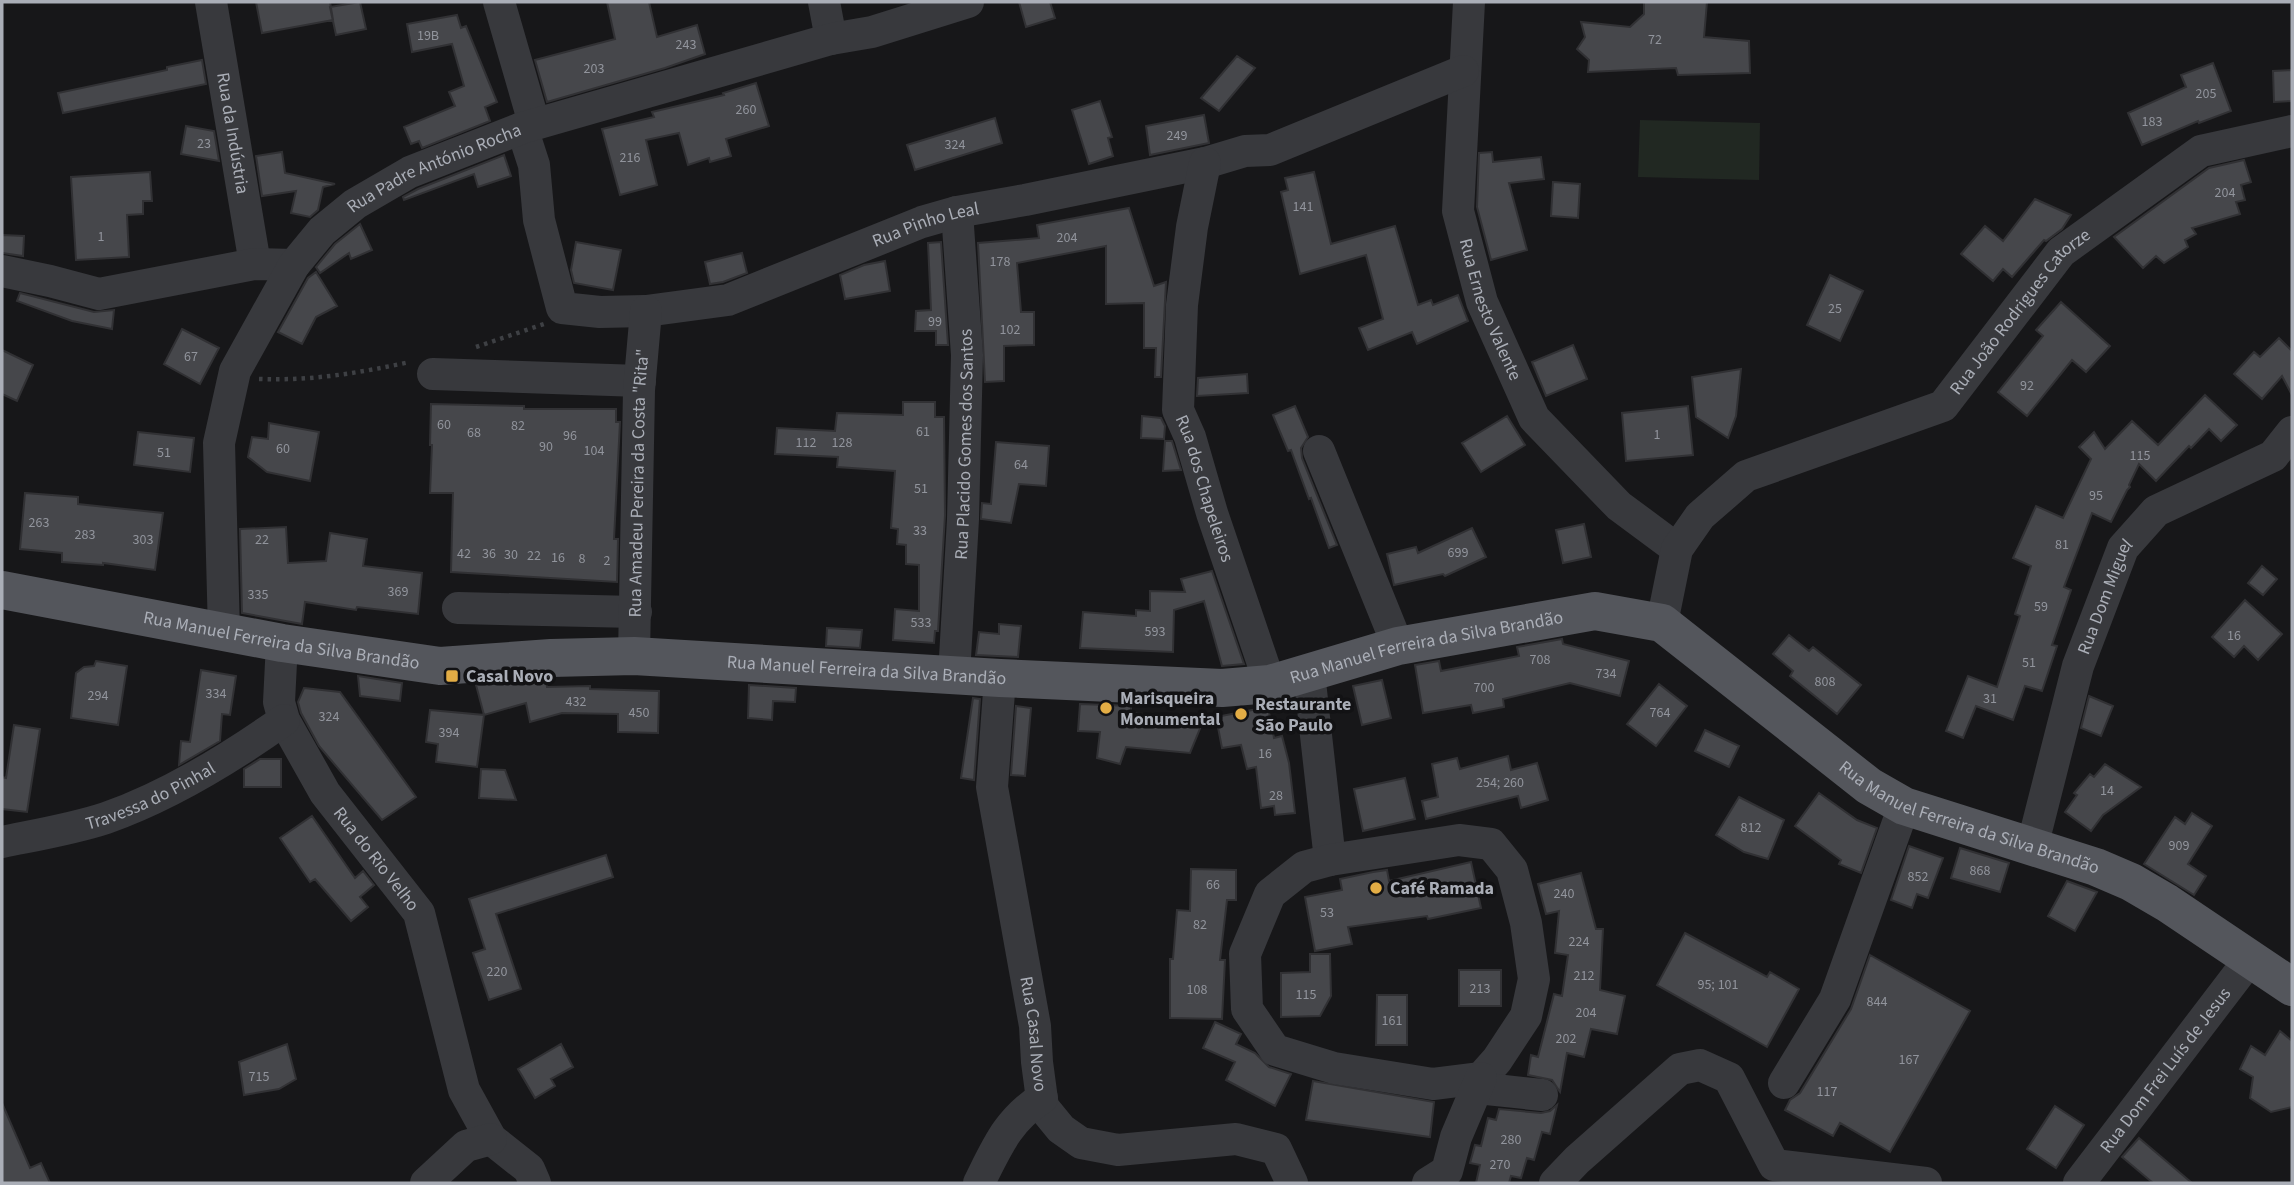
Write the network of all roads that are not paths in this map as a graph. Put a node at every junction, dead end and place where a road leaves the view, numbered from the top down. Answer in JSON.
{"nodes":[{"id":1,"x":211,"y":2,"type":"edge"},
{"id":2,"x":499,"y":2,"type":"edge"},
{"id":3,"x":824,"y":2,"type":"edge"},
{"id":4,"x":968,"y":2,"type":"edge"},
{"id":5,"x":1469,"y":2,"type":"edge"},
{"id":6,"x":831,"y":39,"type":"junction"},
{"id":7,"x":1463,"y":71,"type":"junction"},
{"id":8,"x":528,"y":125,"type":"junction"},
{"id":9,"x":2292,"y":131,"type":"edge"},
{"id":10,"x":1205,"y":163,"type":"junction"},
{"id":11,"x":957,"y":212,"type":"junction"},
{"id":12,"x":255,"y":264,"type":"junction"},
{"id":13,"x":293,"y":265,"type":"junction"},
{"id":14,"x":2,"y":271,"type":"edge"},
{"id":15,"x":646,"y":311,"type":"junction"},
{"id":16,"x":425,"y":367,"type":"road end"},
{"id":17,"x":640,"y":381,"type":"junction"},
{"id":18,"x":2292,"y":432,"type":"edge"},
{"id":19,"x":1319,"y":450,"type":"dead end"},
{"id":20,"x":1677,"y":549,"type":"junction"},
{"id":21,"x":2,"y":590,"type":"edge"},
{"id":22,"x":458,"y":608,"type":"dead end"},
{"id":23,"x":636,"y":612,"type":"junction"},
{"id":24,"x":1662,"y":623,"type":"junction"},
{"id":25,"x":224,"y":632,"type":"junction"},
{"id":26,"x":282,"y":643,"type":"junction"},
{"id":27,"x":1398,"y":646,"type":"junction"},
{"id":28,"x":634,"y":656,"type":"junction"},
{"id":29,"x":1309,"y":673,"type":"junction"},
{"id":30,"x":954,"y":675,"type":"junction"},
{"id":31,"x":1000,"y":678,"type":"junction"},
{"id":32,"x":1270,"y":684,"type":"junction"},
{"id":33,"x":284,"y":720,"type":"junction"},
{"id":34,"x":1904,"y":806,"type":"junction"},
{"id":35,"x":2,"y":842,"type":"edge"},
{"id":36,"x":2032,"y":847,"type":"junction"},
{"id":37,"x":1330,"y":860,"type":"junction"},
{"id":38,"x":2250,"y":959,"type":"junction"},
{"id":39,"x":2292,"y":987,"type":"edge"},
{"id":40,"x":1479,"y":1083,"type":"junction"},
{"id":41,"x":1784,"y":1083,"type":"dead end"},
{"id":42,"x":1542,"y":1095,"type":"dead end"},
{"id":43,"x":1042,"y":1098,"type":"junction"},
{"id":44,"x":491,"y":1139,"type":"junction"},
{"id":45,"x":1444,"y":1179,"type":"edge"},
{"id":46,"x":426,"y":1183,"type":"edge"},
{"id":47,"x":535,"y":1183,"type":"edge"},
{"id":48,"x":979,"y":1183,"type":"edge"},
{"id":49,"x":1292,"y":1183,"type":"edge"},
{"id":50,"x":1555,"y":1183,"type":"edge"},
{"id":51,"x":1926,"y":1183,"type":"edge"},
{"id":52,"x":2079,"y":1183,"type":"edge"}],
"edges":[{"from":1,"to":12,"type":"street","name":"Rua da Indústria"},
{"from":2,"to":8,"type":"street"},
{"from":3,"to":6,"type":"street"},
{"from":4,"to":6,"type":"street","name":"Rua Padre António Rocha"},
{"from":5,"to":7,"type":"street","name":"Rua Ernesto Valente"},
{"from":6,"to":8,"type":"street","name":"Rua Padre António Rocha"},
{"from":7,"to":10,"type":"street","name":"Rua Pinho Leal"},
{"from":7,"to":20,"type":"street","name":"Rua Ernesto Valente"},
{"from":8,"to":13,"type":"street","name":"Rua Padre António Rocha"},
{"from":8,"to":15,"type":"street","name":"Rua Pinho Leal"},
{"from":9,"to":20,"type":"street","name":"Rua João Rodrigues Catorze"},
{"from":10,"to":11,"type":"street","name":"Rua Pinho Leal"},
{"from":10,"to":32,"type":"street","name":"Rua dos Chapeleiros"},
{"from":11,"to":15,"type":"street","name":"Rua Pinho Leal"},
{"from":11,"to":30,"type":"street","name":"Rua Placido Gomes dos Santos"},
{"from":12,"to":13,"type":"street"},
{"from":12,"to":14,"type":"street"},
{"from":13,"to":25,"type":"street","name":"Rua Padre António Rocha"},
{"from":15,"to":17,"type":"street","name":"Rua Amadeu Pereira da Costa \"Rita\""},
{"from":16,"to":17,"type":"street"},
{"from":17,"to":23,"type":"street","name":"Rua Amadeu Pereira da Costa \"Rita\""},
{"from":18,"to":36,"type":"street","name":"Rua Dom Miguel"},
{"from":19,"to":27,"type":"street"},
{"from":20,"to":24,"type":"street","name":"Rua João Rodrigues Catorze"},
{"from":21,"to":25,"type":"main road","name":"Rua Manuel Ferreira da Silva Brandão"},
{"from":22,"to":23,"type":"street"},
{"from":23,"to":28,"type":"street","name":"Rua Amadeu Pereira da Costa \"Rita\""},
{"from":24,"to":27,"type":"main road","name":"Rua Manuel Ferreira da Silva Brandão"},
{"from":24,"to":34,"type":"main road","name":"Rua Manuel Ferreira da Silva Brandão"},
{"from":25,"to":26,"type":"main road","name":"Rua Manuel Ferreira da Silva Brandão"},
{"from":26,"to":28,"type":"main road","name":"Rua Manuel Ferreira da Silva Brandão"},
{"from":26,"to":33,"type":"street","name":"Rua do Rio Velho"},
{"from":27,"to":29,"type":"main road","name":"Rua Manuel Ferreira da Silva Brandão"},
{"from":28,"to":30,"type":"main road","name":"Rua Manuel Ferreira da Silva Brandão"},
{"from":29,"to":32,"type":"main road","name":"Rua Manuel Ferreira da Silva Brandão"},
{"from":29,"to":37,"type":"street"},
{"from":30,"to":31,"type":"main road","name":"Rua Manuel Ferreira da Silva Brandão"},
{"from":31,"to":32,"type":"main road","name":"Rua Manuel Ferreira da Silva Brandão"},
{"from":31,"to":43,"type":"street","name":"Rua Casal Novo"},
{"from":33,"to":35,"type":"street","name":"Travessa do Pinhal"},
{"from":33,"to":44,"type":"street","name":"Rua do Rio Velho"},
{"from":34,"to":36,"type":"main road","name":"Rua Manuel Ferreira da Silva Brandão"},
{"from":34,"to":41,"type":"street"},
{"from":36,"to":38,"type":"main road","name":"Rua Manuel Ferreira da Silva Brandão"},
{"from":37,"to":40,"type":"street"},
{"from":37,"to":40,"type":"street"},
{"from":38,"to":39,"type":"main road","name":"Rua Manuel Ferreira da Silva Brandão"},
{"from":38,"to":52,"type":"street","name":"Rua Dom Frei Luís de Jesus"},
{"from":40,"to":42,"type":"street"},
{"from":40,"to":45,"type":"street"},
{"from":43,"to":48,"type":"street"},
{"from":43,"to":49,"type":"street","name":"Rua Casal Novo"},
{"from":44,"to":46,"type":"street"},
{"from":44,"to":47,"type":"street","name":"Rua do Rio Velho"},
{"from":50,"to":51,"type":"street"}]}
